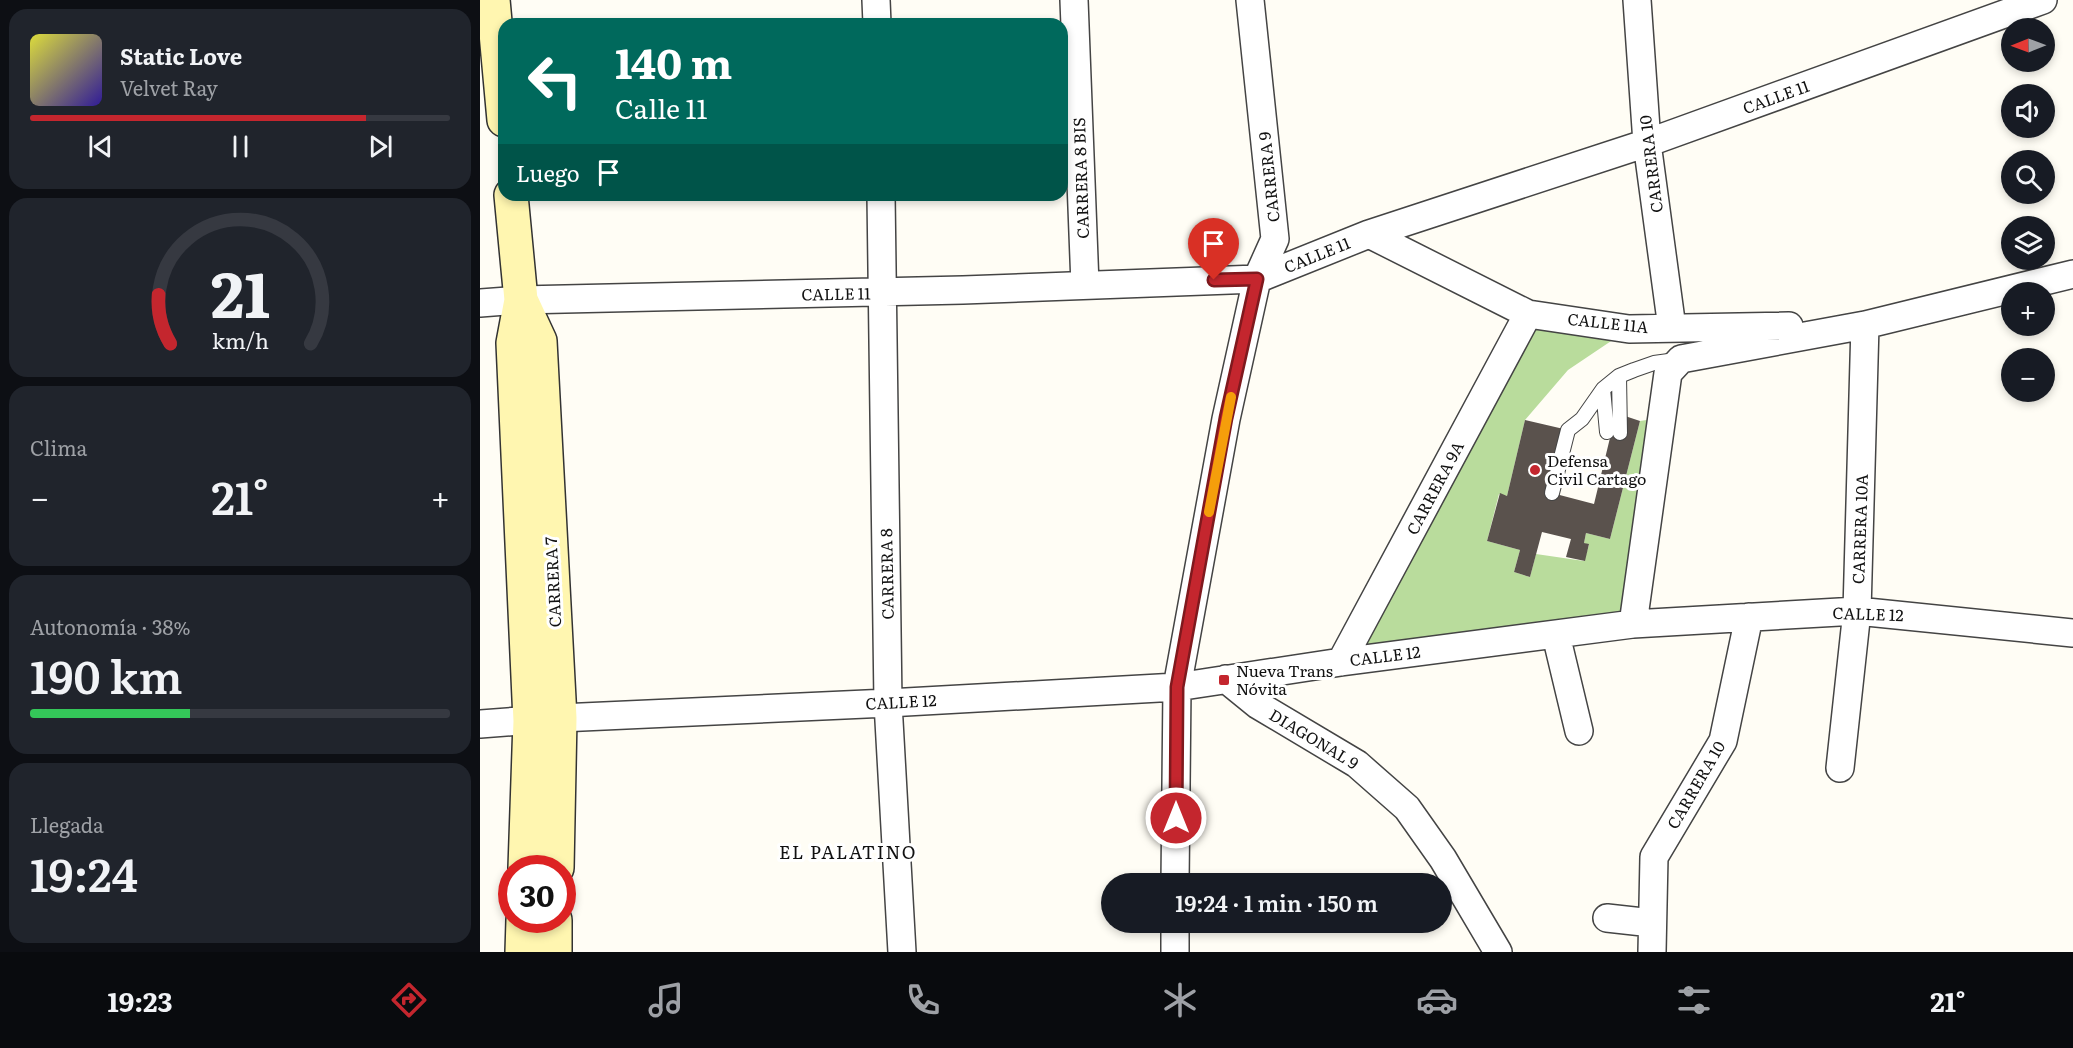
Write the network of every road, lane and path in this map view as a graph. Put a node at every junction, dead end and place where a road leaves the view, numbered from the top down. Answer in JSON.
{"nodes":[{"id":1,"x":493,"y":0,"type":"edge"},
{"id":2,"x":876,"y":0,"type":"edge"},
{"id":3,"x":1074,"y":0,"type":"edge"},
{"id":4,"x":1250,"y":0,"type":"edge"},
{"id":5,"x":1637,"y":0,"type":"edge"},
{"id":6,"x":2043,"y":0,"type":"edge"},
{"id":7,"x":877,"y":18,"type":"edge"},
{"id":8,"x":498,"y":55,"type":"edge"},
{"id":9,"x":1647,"y":143,"type":"junction"},
{"id":10,"x":512,"y":201,"type":"edge"},
{"id":11,"x":881,"y":201,"type":"edge"},
{"id":12,"x":1369,"y":234,"type":"junction"},
{"id":13,"x":2073,"y":274,"type":"edge"},
{"id":14,"x":1257,"y":279,"type":"junction"},
{"id":15,"x":1085,"y":285,"type":"junction"},
{"id":16,"x":883,"y":293,"type":"junction"},
{"id":17,"x":521,"y":300,"type":"junction"},
{"id":18,"x":480,"y":303,"type":"edge"},
{"id":19,"x":1528,"y":314,"type":"junction"},
{"id":20,"x":1865,"y":325,"type":"junction"},
{"id":21,"x":1672,"y":328,"type":"junction"},
{"id":22,"x":1675,"y":366,"type":"junction"},
{"id":23,"x":1619,"y":376,"type":"junction"},
{"id":24,"x":1603,"y":389,"type":"junction"},
{"id":25,"x":1552,"y":493,"type":"dead end"},
{"id":26,"x":1857,"y":610,"type":"junction"},
{"id":27,"x":1749,"y":617,"type":"junction"},
{"id":28,"x":1633,"y":624,"type":"junction"},
{"id":29,"x":2073,"y":633,"type":"edge"},
{"id":30,"x":1556,"y":635,"type":"junction"},
{"id":31,"x":1341,"y":662,"type":"junction"},
{"id":32,"x":1226,"y":679,"type":"junction"},
{"id":33,"x":1177,"y":687,"type":"junction"},
{"id":34,"x":888,"y":703,"type":"junction"},
{"id":35,"x":545,"y":719,"type":"junction"},
{"id":36,"x":480,"y":724,"type":"edge"},
{"id":37,"x":1579,"y":731,"type":"dead end"},
{"id":38,"x":1840,"y":768,"type":"dead end"},
{"id":39,"x":527,"y":855,"type":"edge"},
{"id":40,"x":555,"y":855,"type":"edge"},
{"id":41,"x":1175,"y":873,"type":"edge"},
{"id":42,"x":1607,"y":918,"type":"dead end"},
{"id":43,"x":1652,"y":923,"type":"junction"},
{"id":44,"x":523,"y":933,"type":"edge"},
{"id":45,"x":555,"y":933,"type":"edge"},
{"id":46,"x":1175,"y":933,"type":"edge"},
{"id":47,"x":522,"y":952,"type":"edge"},
{"id":48,"x":555,"y":952,"type":"edge"},
{"id":49,"x":902,"y":952,"type":"edge"},
{"id":50,"x":1175,"y":952,"type":"edge"},
{"id":51,"x":1498,"y":952,"type":"edge"},
{"id":52,"x":1652,"y":952,"type":"edge"}],
"edges":[{"from":1,"to":8,"type":"main road"},
{"from":2,"to":7,"type":"street"},
{"from":3,"to":15,"type":"street","name":"CARRERA 8 BIS"},
{"from":4,"to":14,"type":"street","name":"CARRERA 9"},
{"from":5,"to":9,"type":"street","name":"CARRERA 10"},
{"from":6,"to":9,"type":"street","name":"CALLE 11"},
{"from":9,"to":12,"type":"street","name":"CALLE 11"},
{"from":9,"to":21,"type":"street","name":"CARRERA 10"},
{"from":10,"to":17,"type":"main road","name":"CARRERA 7"},
{"from":11,"to":16,"type":"street","name":"CARRERA 8"},
{"from":12,"to":14,"type":"street","name":"CALLE 11"},
{"from":12,"to":19,"type":"street","name":"CALLE 11A"},
{"from":13,"to":20,"type":"street","name":"CALLE 11A"},
{"from":14,"to":15,"type":"street","name":"CALLE 11"},
{"from":14,"to":33,"type":"street","name":"CARRERA 9"},
{"from":15,"to":16,"type":"street","name":"CALLE 11"},
{"from":16,"to":17,"type":"street","name":"CALLE 11"},
{"from":16,"to":34,"type":"street","name":"CARRERA 8"},
{"from":17,"to":18,"type":"street","name":"CALLE 11"},
{"from":17,"to":35,"type":"main road","name":"CARRERA 7"},
{"from":19,"to":21,"type":"street","name":"CALLE 11A"},
{"from":19,"to":31,"type":"street","name":"CARRERA 9A"},
{"from":20,"to":21,"type":"street","name":"CALLE 11A"},
{"from":20,"to":22,"type":"street","name":"CALLE 11A"},
{"from":20,"to":26,"type":"street","name":"CARRERA 10A"},
{"from":22,"to":23,"type":"lane"},
{"from":22,"to":28,"type":"street"},
{"from":23,"to":24,"type":"lane"},
{"from":23,"to":24,"type":"lane"},
{"from":24,"to":25,"type":"lane"},
{"from":26,"to":27,"type":"street","name":"CALLE 12"},
{"from":26,"to":29,"type":"street","name":"CALLE 12"},
{"from":26,"to":38,"type":"street","name":"CARRERA 10A"},
{"from":27,"to":28,"type":"street","name":"CALLE 12"},
{"from":27,"to":43,"type":"street","name":"CARRERA 10"},
{"from":28,"to":30,"type":"street","name":"CALLE 12"},
{"from":30,"to":31,"type":"street","name":"CALLE 12"},
{"from":30,"to":37,"type":"street"},
{"from":31,"to":32,"type":"street","name":"CALLE 12"},
{"from":32,"to":33,"type":"street","name":"CALLE 12"},
{"from":32,"to":51,"type":"street","name":"DIAGONAL 9"},
{"from":33,"to":34,"type":"street","name":"CALLE 12"},
{"from":33,"to":41,"type":"street","name":"CARRERA 9"},
{"from":34,"to":35,"type":"street","name":"CALLE 12"},
{"from":34,"to":49,"type":"street","name":"CARRERA 8"},
{"from":35,"to":36,"type":"street","name":"CALLE 12"},
{"from":35,"to":39,"type":"main road","name":"CARRERA 7"},
{"from":35,"to":40,"type":"main road","name":"CARRERA 7"},
{"from":42,"to":43,"type":"street"},
{"from":43,"to":52,"type":"street","name":"CARRERA 10"},
{"from":44,"to":47,"type":"main road"},
{"from":45,"to":48,"type":"main road"},
{"from":46,"to":50,"type":"street"}]}
